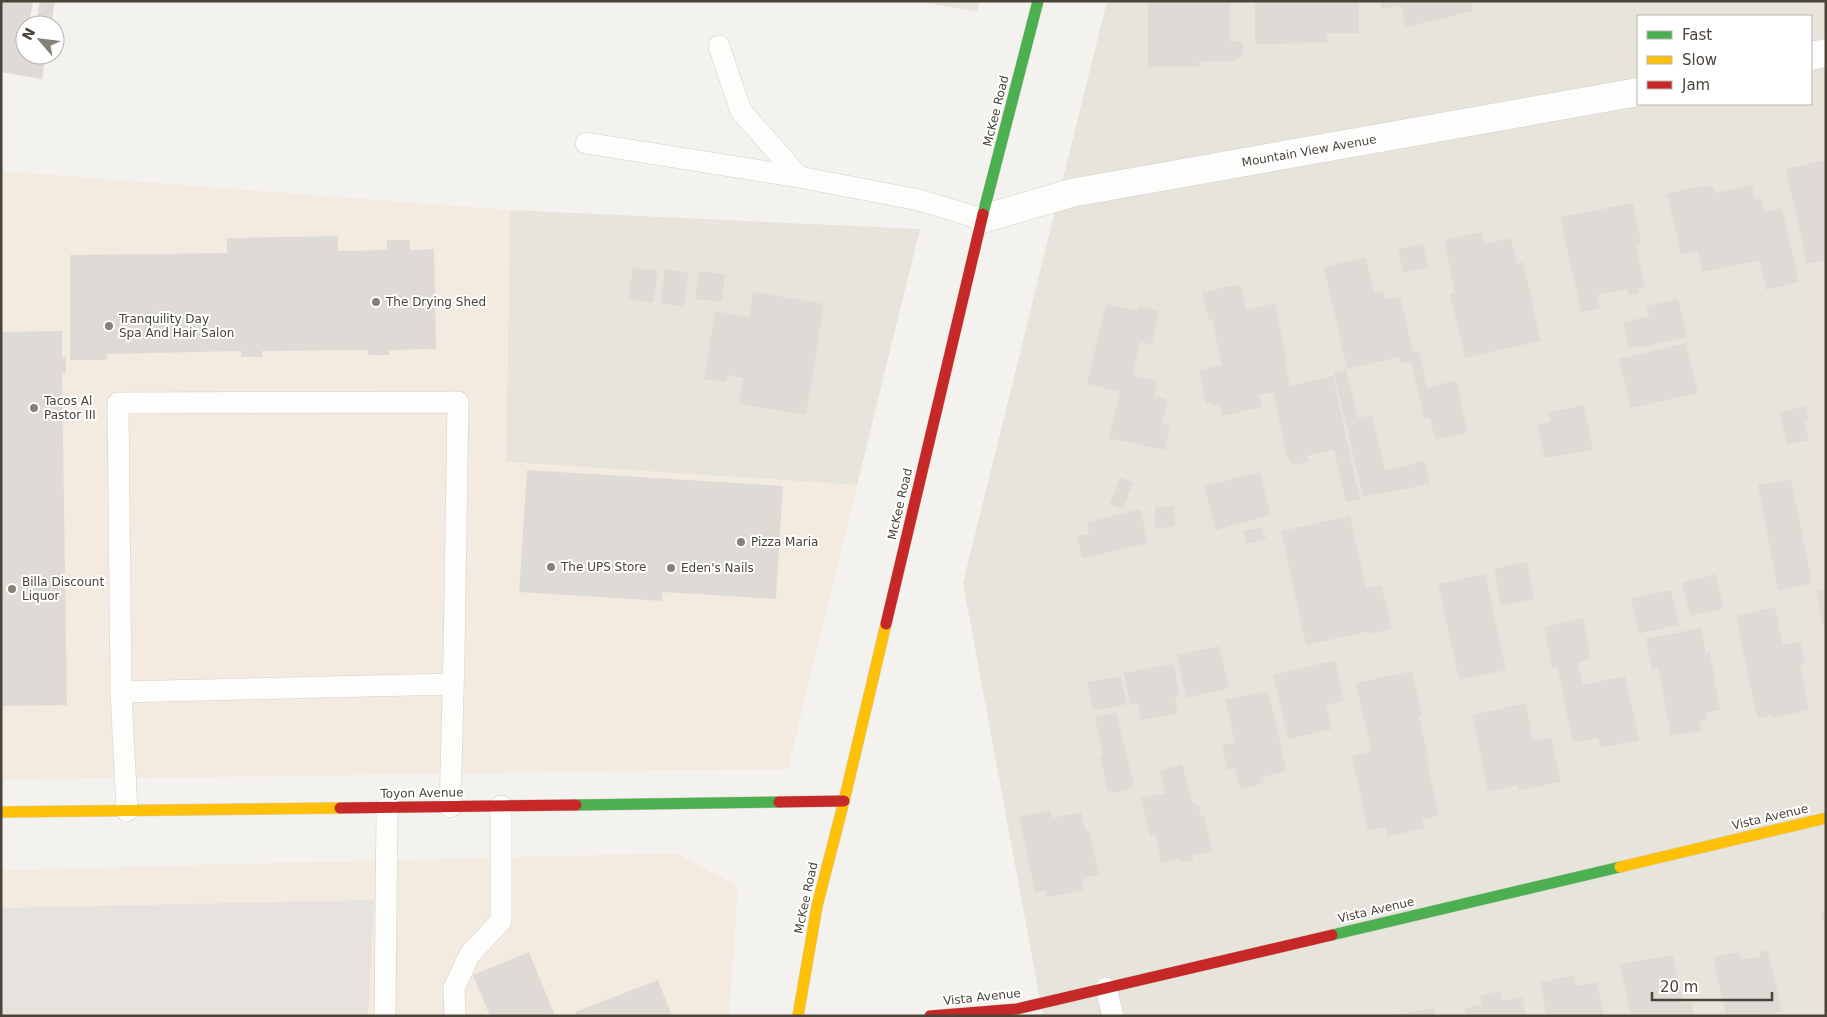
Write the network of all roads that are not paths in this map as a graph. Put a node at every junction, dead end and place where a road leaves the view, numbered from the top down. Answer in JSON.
{"nodes":[{"id":1,"x":1038,"y":1,"type":"edge"},
{"id":2,"x":719,"y":46,"type":"dead end"},
{"id":3,"x":1826,"y":53,"type":"edge"},
{"id":4,"x":1812,"y":56,"type":"edge"},
{"id":5,"x":1637,"y":92,"type":"edge"},
{"id":6,"x":586,"y":143,"type":"dead end"},
{"id":7,"x":799,"y":176,"type":"junction"},
{"id":8,"x":982,"y":219,"type":"junction"},
{"id":9,"x":453,"y":684,"type":"junction"},
{"id":10,"x":121,"y":692,"type":"junction"},
{"id":11,"x":844,"y":801,"type":"junction"},
{"id":12,"x":450,"y":806,"type":"junction"},
{"id":13,"x":501,"y":806,"type":"junction"},
{"id":14,"x":387,"y":807,"type":"junction"},
{"id":15,"x":127,"y":811,"type":"junction"},
{"id":16,"x":1,"y":812,"type":"edge"},
{"id":17,"x":1826,"y":818,"type":"edge"},
{"id":18,"x":1106,"y":988,"type":"junction"},
{"id":19,"x":385,"y":1016,"type":"edge"},
{"id":20,"x":455,"y":1016,"type":"edge"},
{"id":21,"x":798,"y":1016,"type":"edge"},
{"id":22,"x":930,"y":1016,"type":"edge"},
{"id":23,"x":1113,"y":1016,"type":"edge"}],
"edges":[{"from":1,"to":8,"type":"street","name":"McKee Road"},
{"from":2,"to":7,"type":"lane"},
{"from":3,"to":4,"type":"street"},
{"from":5,"to":8,"type":"street","name":"Mountain View Avenue"},
{"from":6,"to":7,"type":"lane"},
{"from":7,"to":8,"type":"lane"},
{"from":8,"to":11,"type":"street","name":"McKee Road"},
{"from":9,"to":10,"type":"lane"},
{"from":9,"to":10,"type":"lane"},
{"from":9,"to":12,"type":"lane"},
{"from":10,"to":15,"type":"lane"},
{"from":11,"to":13,"type":"street","name":"Toyon Avenue"},
{"from":11,"to":21,"type":"street","name":"McKee Road"},
{"from":12,"to":13,"type":"street","name":"Toyon Avenue"},
{"from":12,"to":14,"type":"street","name":"Toyon Avenue"},
{"from":13,"to":20,"type":"lane"},
{"from":14,"to":15,"type":"street","name":"Toyon Avenue"},
{"from":14,"to":19,"type":"lane"},
{"from":15,"to":16,"type":"street","name":"Toyon Avenue"},
{"from":17,"to":18,"type":"street","name":"Vista Avenue"},
{"from":18,"to":22,"type":"street","name":"Vista Avenue"},
{"from":18,"to":23,"type":"lane"}]}
